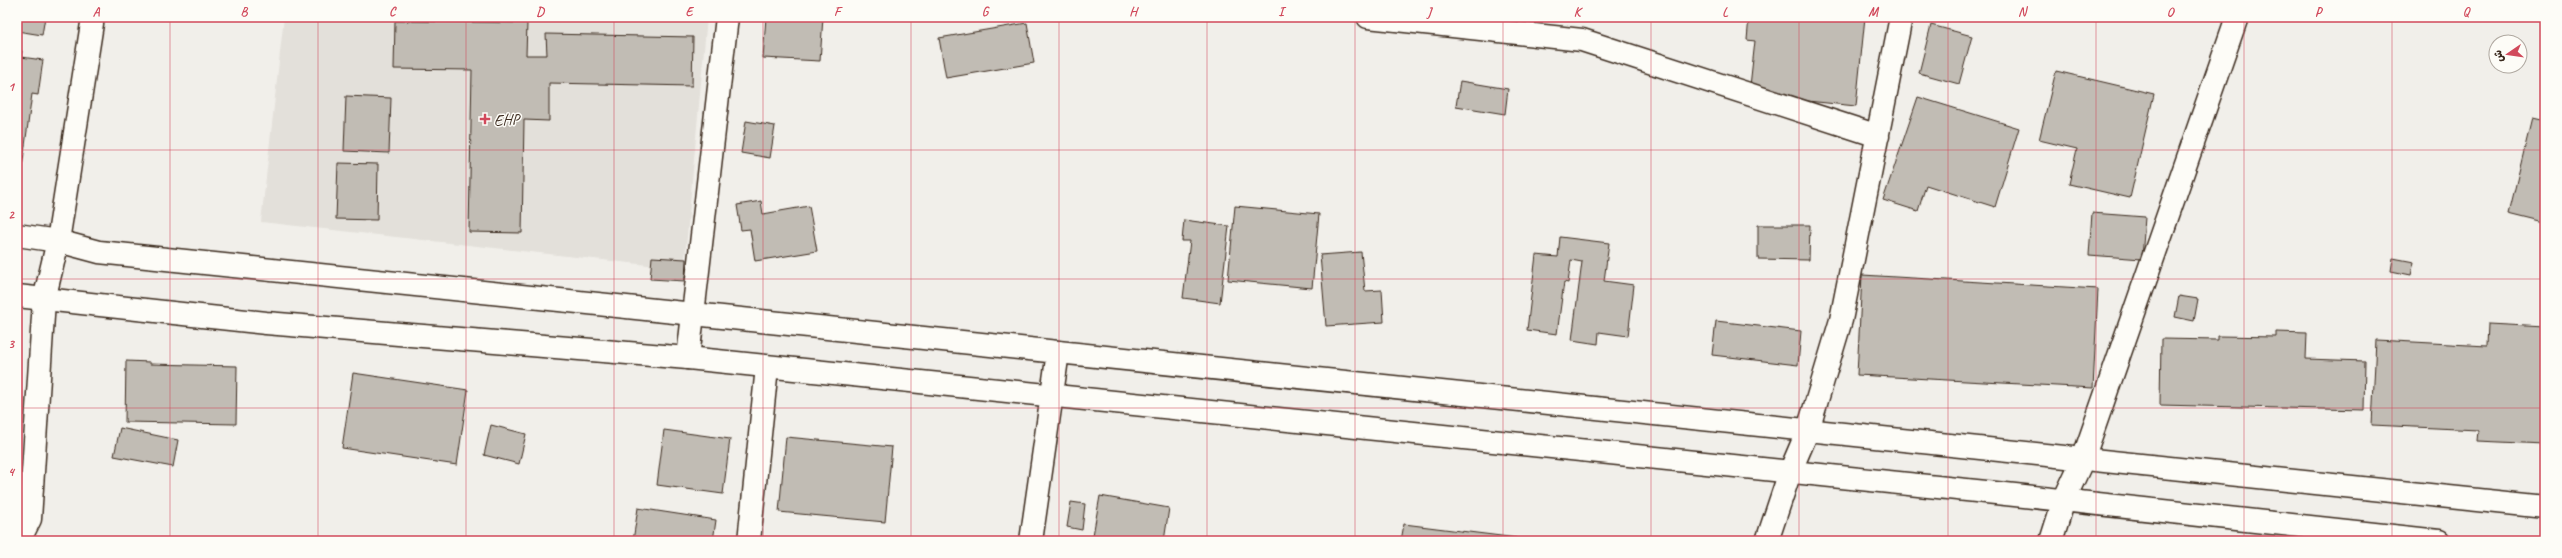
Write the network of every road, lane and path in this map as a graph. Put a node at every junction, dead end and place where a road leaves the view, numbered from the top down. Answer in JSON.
{"nodes":[{"id":1,"x":93,"y":17,"type":"edge"},
{"id":2,"x":727,"y":17,"type":"edge"},
{"id":3,"x":1368,"y":17,"type":"edge"},
{"id":4,"x":1901,"y":17,"type":"edge"},
{"id":5,"x":2237,"y":17,"type":"edge"},
{"id":6,"x":1878,"y":136,"type":"junction"},
{"id":7,"x":17,"y":235,"type":"edge"},
{"id":8,"x":58,"y":241,"type":"junction"},
{"id":9,"x":17,"y":296,"type":"edge"},
{"id":10,"x":44,"y":300,"type":"junction"},
{"id":11,"x":694,"y":314,"type":"junction"},
{"id":12,"x":1058,"y":352,"type":"junction"},
{"id":13,"x":688,"y":358,"type":"junction"},
{"id":14,"x":767,"y":367,"type":"junction"},
{"id":15,"x":1052,"y":396,"type":"junction"},
{"id":16,"x":1808,"y":430,"type":"junction"},
{"id":17,"x":2083,"y":459,"type":"junction"},
{"id":18,"x":1790,"y":472,"type":"junction"},
{"id":19,"x":2064,"y":500,"type":"junction"},
{"id":20,"x":2545,"y":507,"type":"edge"},
{"id":21,"x":19,"y":541,"type":"edge"},
{"id":22,"x":748,"y":541,"type":"edge"},
{"id":23,"x":1031,"y":541,"type":"edge"},
{"id":24,"x":1767,"y":541,"type":"edge"},
{"id":25,"x":2051,"y":541,"type":"edge"},
{"id":26,"x":2439,"y":541,"type":"edge"}],
"edges":[{"from":1,"to":8,"type":"main road"},
{"from":2,"to":11,"type":"main road"},
{"from":3,"to":6,"type":"main road"},
{"from":4,"to":6,"type":"main road"},
{"from":5,"to":17,"type":"main road"},
{"from":6,"to":16,"type":"main road"},
{"from":7,"to":8,"type":"main road"},
{"from":8,"to":10,"type":"main road"},
{"from":8,"to":11,"type":"main road"},
{"from":9,"to":10,"type":"main road"},
{"from":10,"to":13,"type":"main road"},
{"from":10,"to":21,"type":"main road"},
{"from":11,"to":12,"type":"main road"},
{"from":11,"to":13,"type":"main road"},
{"from":12,"to":15,"type":"main road"},
{"from":12,"to":16,"type":"main road"},
{"from":13,"to":14,"type":"main road"},
{"from":14,"to":15,"type":"main road"},
{"from":14,"to":22,"type":"main road"},
{"from":15,"to":18,"type":"main road"},
{"from":15,"to":23,"type":"main road"},
{"from":16,"to":17,"type":"main road"},
{"from":16,"to":18,"type":"main road"},
{"from":17,"to":19,"type":"main road"},
{"from":17,"to":20,"type":"main road"},
{"from":18,"to":19,"type":"main road"},
{"from":18,"to":24,"type":"main road"},
{"from":19,"to":25,"type":"main road"},
{"from":19,"to":26,"type":"main road"}]}
